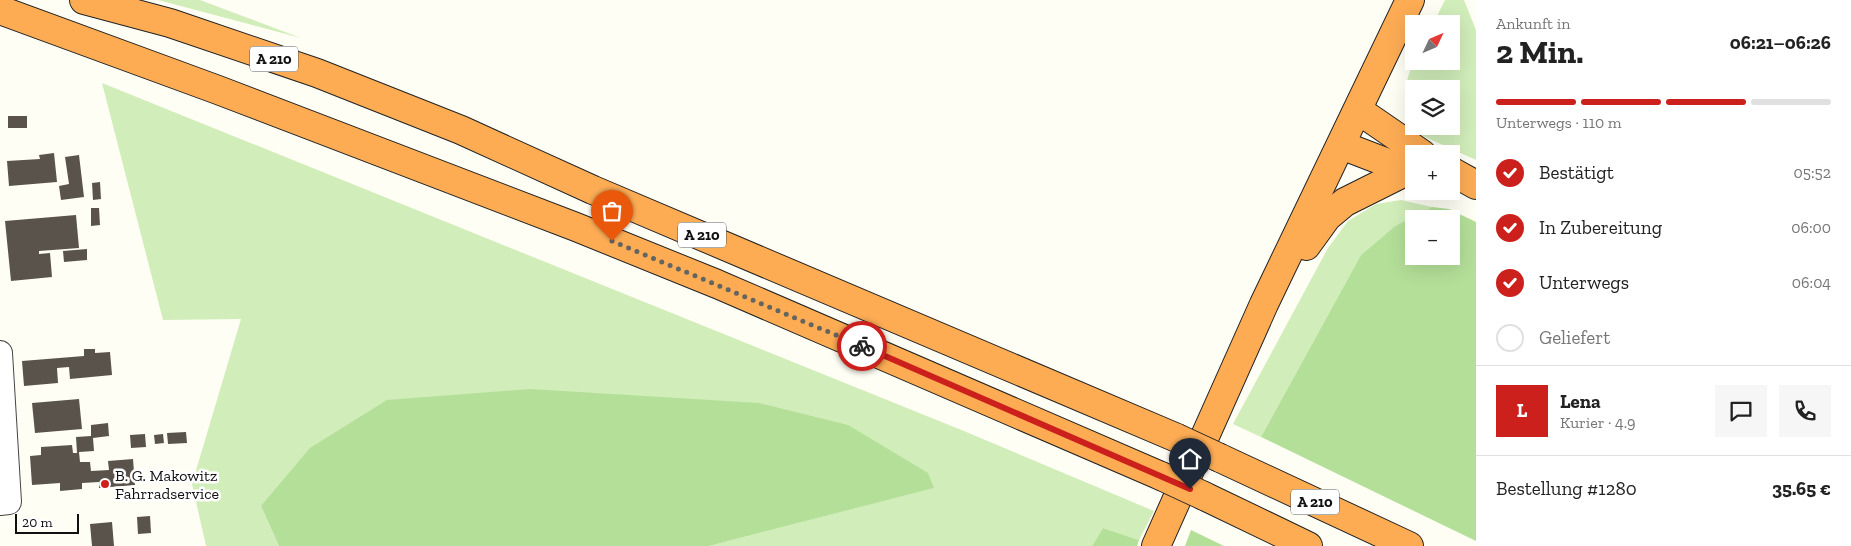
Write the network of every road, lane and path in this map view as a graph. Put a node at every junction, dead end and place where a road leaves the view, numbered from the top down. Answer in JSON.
{"nodes":[{"id":1,"x":84,"y":0,"type":"edge"},
{"id":2,"x":1410,"y":0,"type":"edge"},
{"id":3,"x":0,"y":10,"type":"edge"},
{"id":4,"x":1358,"y":110,"type":"junction"},
{"id":5,"x":1341,"y":145,"type":"junction"},
{"id":6,"x":1405,"y":157,"type":"edge"},
{"id":7,"x":1405,"y":163,"type":"edge"},
{"id":8,"x":1405,"y":171,"type":"edge"},
{"id":9,"x":1460,"y":176,"type":"edge"},
{"id":10,"x":1476,"y":185,"type":"edge"},
{"id":11,"x":1460,"y":187,"type":"edge"},
{"id":12,"x":1476,"y":192,"type":"edge"},
{"id":13,"x":1264,"y":304,"type":"junction"},
{"id":14,"x":0,"y":352,"type":"edge"},
{"id":15,"x":0,"y":503,"type":"edge"},
{"id":16,"x":1156,"y":546,"type":"edge"},
{"id":17,"x":1308,"y":546,"type":"edge"},
{"id":18,"x":1409,"y":546,"type":"edge"}],
"edges":[{"from":1,"to":18,"type":"highway","number":"A 210","bridge":true},
{"from":2,"to":4,"type":"highway"},
{"from":3,"to":17,"type":"highway","number":"A 210","bridge":true},
{"from":4,"to":5,"type":"highway"},
{"from":4,"to":6,"type":"highway"},
{"from":5,"to":7,"type":"highway"},
{"from":5,"to":13,"type":"highway"},
{"from":8,"to":13,"type":"highway"},
{"from":9,"to":10,"type":"highway"},
{"from":11,"to":12,"type":"highway"},
{"from":13,"to":16,"type":"highway"},
{"from":14,"to":15,"type":"street"}]}
